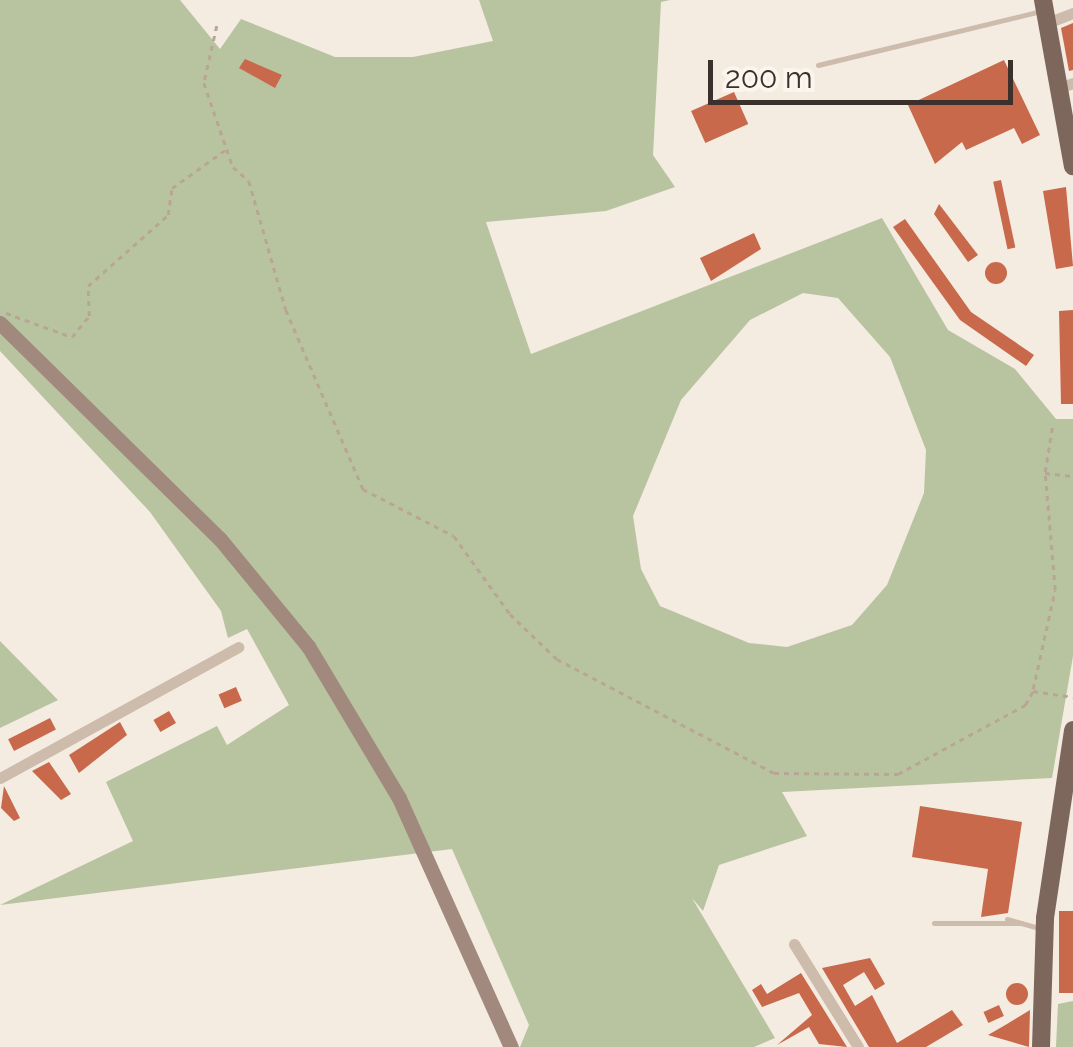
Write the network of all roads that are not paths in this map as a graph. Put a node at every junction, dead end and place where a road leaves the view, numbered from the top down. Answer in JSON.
{"nodes":[{"id":1,"x":1045,"y":11,"type":"edge"},
{"id":2,"x":1073,"y":13,"type":"edge"},
{"id":3,"x":818,"y":65,"type":"dead end"},
{"id":4,"x":1065,"y":79,"type":"edge"},
{"id":5,"x":1070,"y":131,"type":"edge"},
{"id":6,"x":1073,"y":166,"type":"edge"},
{"id":7,"x":0,"y":320,"type":"edge"},
{"id":8,"x":238,"y":646,"type":"dead end"},
{"id":9,"x":1073,"y":730,"type":"edge"},
{"id":10,"x":1070,"y":771,"type":"edge"},
{"id":11,"x":0,"y":778,"type":"edge"},
{"id":12,"x":1007,"y":919,"type":"dead end"},
{"id":13,"x":934,"y":922,"type":"dead end"},
{"id":14,"x":1021,"y":923,"type":"junction"},
{"id":15,"x":1044,"y":929,"type":"junction"},
{"id":16,"x":794,"y":944,"type":"dead end"},
{"id":17,"x":511,"y":1047,"type":"edge"},
{"id":18,"x":858,"y":1047,"type":"edge"},
{"id":19,"x":1041,"y":1047,"type":"edge"}],
"edges":[{"from":1,"to":2,"type":"street"},
{"from":1,"to":3,"type":"lane"},
{"from":1,"to":4,"type":"main road"},
{"from":4,"to":5,"type":"main road"},
{"from":5,"to":6,"type":"main road"},
{"from":7,"to":17,"type":"main road"},
{"from":8,"to":11,"type":"street"},
{"from":9,"to":10,"type":"main road"},
{"from":10,"to":15,"type":"main road"},
{"from":12,"to":14,"type":"lane"},
{"from":13,"to":14,"type":"lane"},
{"from":14,"to":15,"type":"lane"},
{"from":15,"to":19,"type":"main road"},
{"from":16,"to":18,"type":"street"}]}
